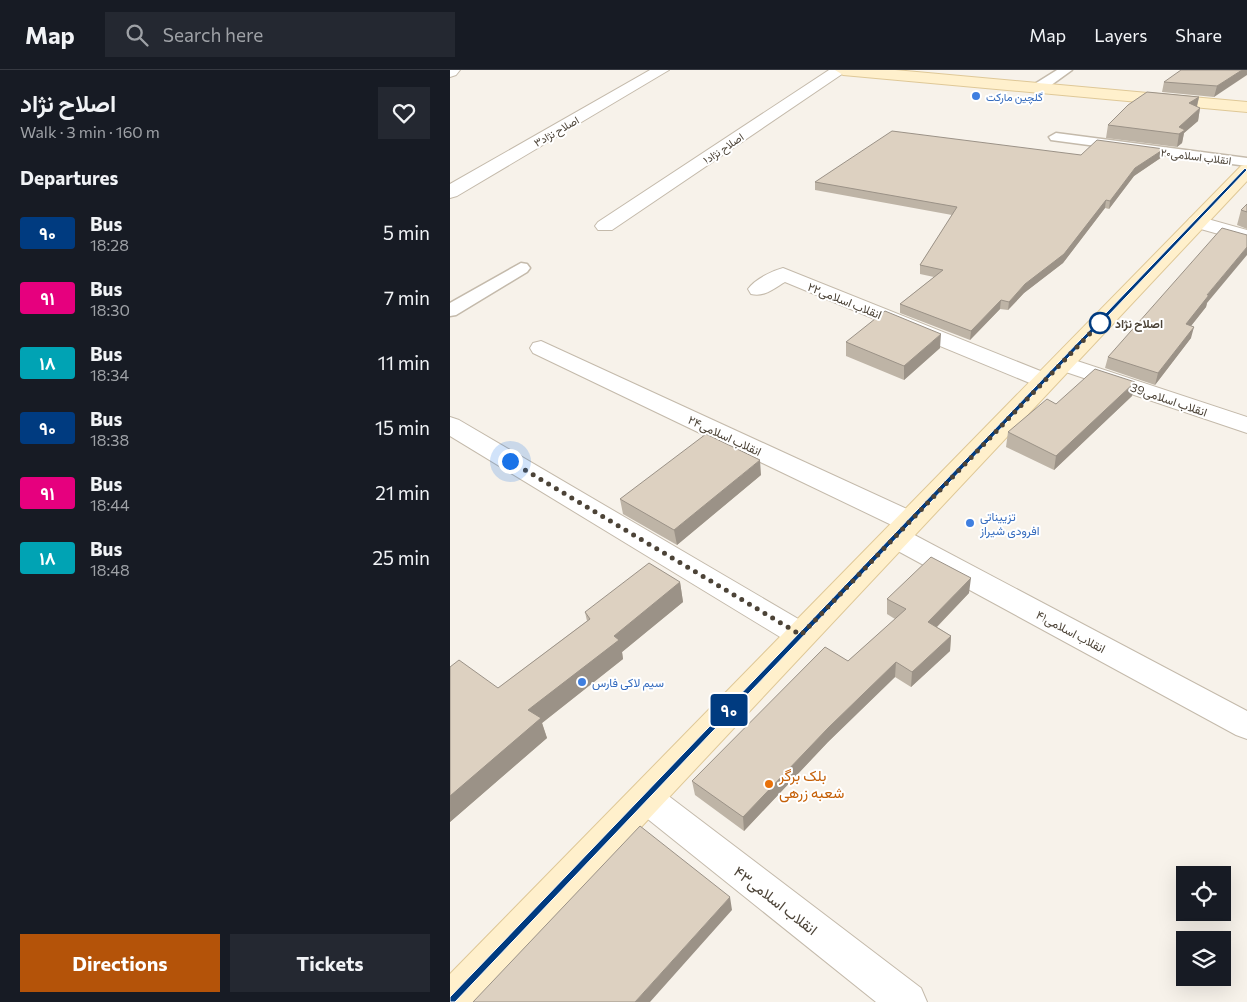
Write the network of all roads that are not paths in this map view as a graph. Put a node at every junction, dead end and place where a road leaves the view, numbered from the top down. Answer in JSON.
{"nodes":[{"id":1,"x":661,"y":70,"type":"edge"},
{"id":2,"x":842,"y":70,"type":"edge"},
{"id":3,"x":1066,"y":70,"type":"edge"},
{"id":4,"x":1038,"y":88,"type":"junction"},
{"id":5,"x":1247,"y":107,"type":"edge"},
{"id":6,"x":1056,"y":137,"type":"dead end"},
{"id":7,"x":1247,"y":162,"type":"edge"},
{"id":8,"x":1247,"y":170,"type":"edge"},
{"id":9,"x":450,"y":192,"type":"edge"},
{"id":10,"x":1197,"y":222,"type":"junction"},
{"id":11,"x":605,"y":226,"type":"dead end"},
{"id":12,"x":1247,"y":236,"type":"edge"},
{"id":13,"x":521,"y":268,"type":"dead end"},
{"id":14,"x":759,"y":289,"type":"dead end"},
{"id":15,"x":450,"y":311,"type":"edge"},
{"id":16,"x":540,"y":348,"type":"dead end"},
{"id":17,"x":1053,"y":372,"type":"junction"},
{"id":18,"x":450,"y":425,"type":"edge"},
{"id":19,"x":1247,"y":425,"type":"edge"},
{"id":20,"x":902,"y":530,"type":"junction"},
{"id":21,"x":801,"y":635,"type":"junction"},
{"id":22,"x":1247,"y":726,"type":"edge"},
{"id":23,"x":646,"y":798,"type":"junction"},
{"id":24,"x":450,"y":1002,"type":"edge"},
{"id":25,"x":907,"y":1002,"type":"edge"}],
"edges":[{"from":1,"to":9,"type":"street","name":"اصلاح نژاد۳"},
{"from":2,"to":4,"type":"main road"},
{"from":2,"to":11,"type":"street","name":"اصلاح نژاد۱"},
{"from":3,"to":4,"type":"lane"},
{"from":4,"to":5,"type":"main road"},
{"from":6,"to":7,"type":"lane","name":"انقلاب اسلامی۲۰"},
{"from":8,"to":10,"type":"main road"},
{"from":10,"to":12,"type":"street"},
{"from":10,"to":17,"type":"main road"},
{"from":13,"to":15,"type":"lane"},
{"from":14,"to":17,"type":"street","name":"انقلاب اسلامی۲۲"},
{"from":16,"to":20,"type":"street","name":"انقلاب اسلامی۲۴"},
{"from":17,"to":19,"type":"street","name":"39انقلاب اسلامی"},
{"from":17,"to":20,"type":"main road"},
{"from":18,"to":21,"type":"street"},
{"from":20,"to":21,"type":"main road"},
{"from":20,"to":22,"type":"street","name":"انقلاب اسلامی۴۱"},
{"from":21,"to":23,"type":"main road"},
{"from":23,"to":24,"type":"main road"},
{"from":23,"to":25,"type":"street","name":"انقلاب اسلامی۴۳"}]}
